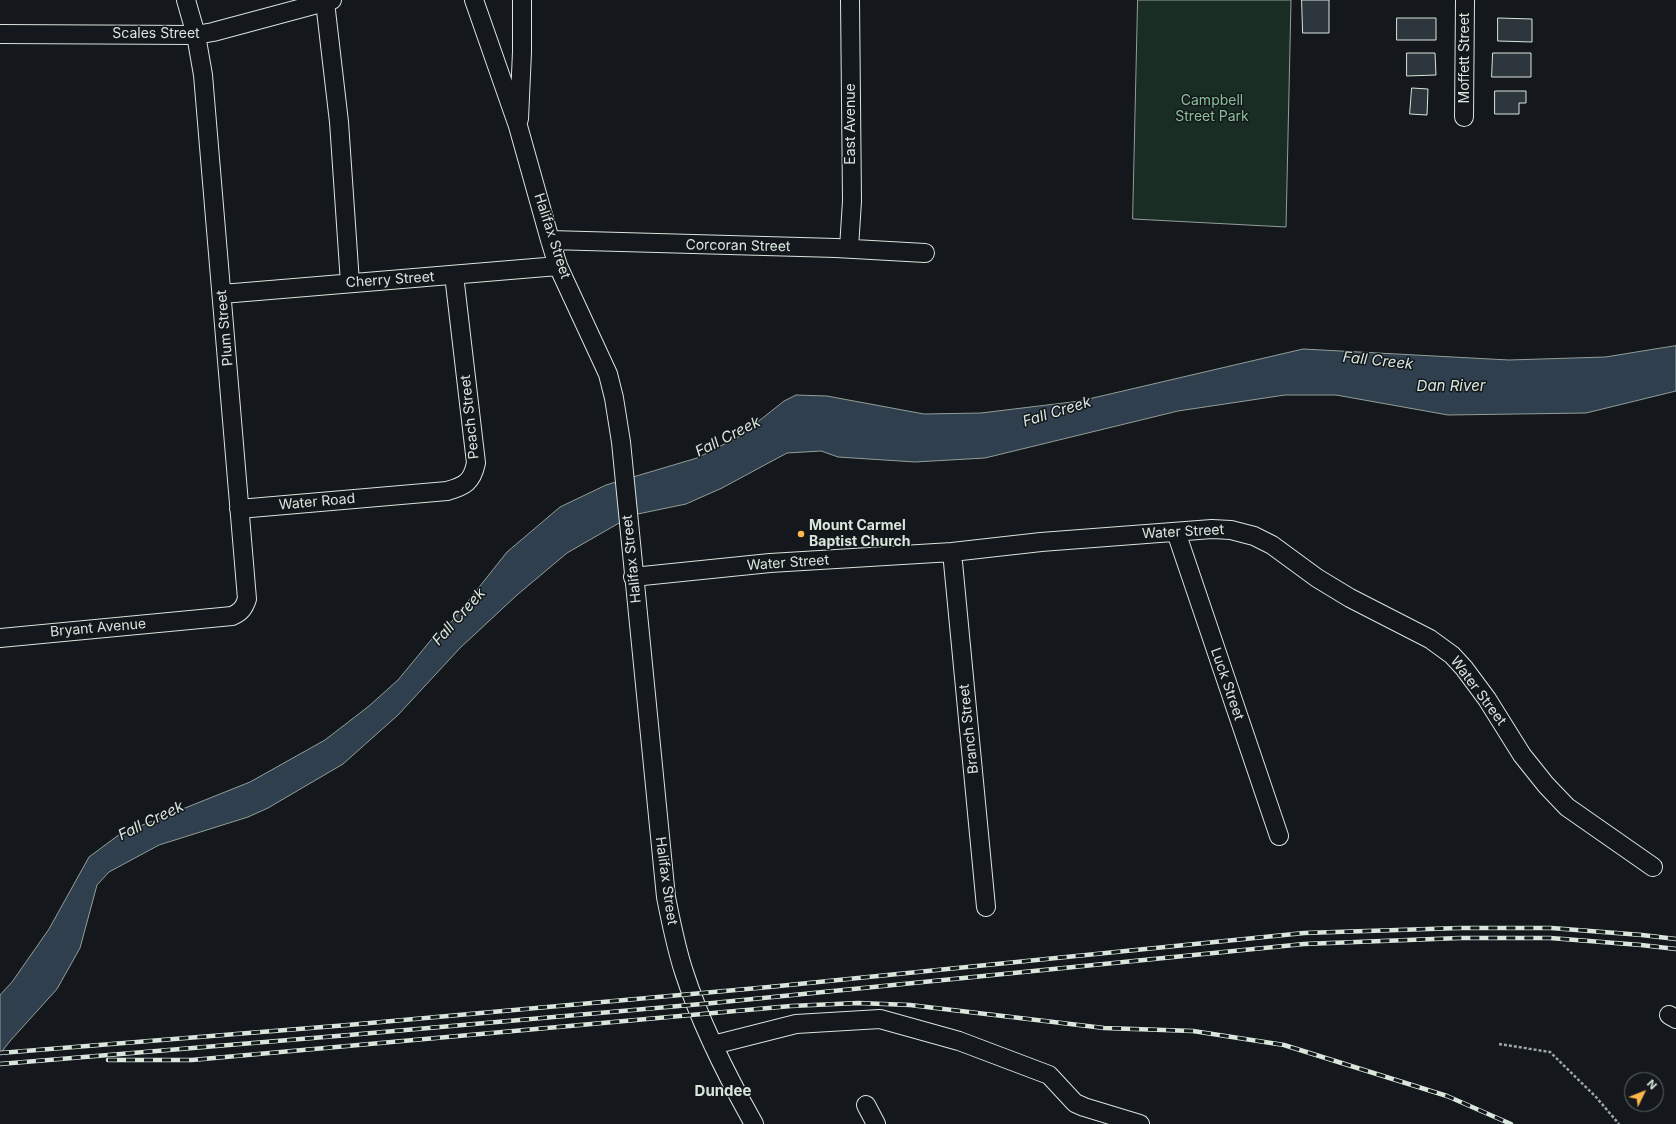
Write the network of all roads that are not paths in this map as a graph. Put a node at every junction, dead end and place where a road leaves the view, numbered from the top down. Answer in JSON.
{"nodes":[{"id":1,"x":186,"y":0,"type":"edge"},
{"id":2,"x":474,"y":0,"type":"edge"},
{"id":3,"x":522,"y":0,"type":"edge"},
{"id":4,"x":850,"y":0,"type":"edge"},
{"id":5,"x":1465,"y":0,"type":"edge"},
{"id":6,"x":328,"y":1,"type":"edge"},
{"id":7,"x":0,"y":34,"type":"edge"},
{"id":8,"x":196,"y":35,"type":"junction"},
{"id":9,"x":1464,"y":117,"type":"dead end"},
{"id":10,"x":518,"y":126,"type":"junction"},
{"id":11,"x":550,"y":240,"type":"junction"},
{"id":12,"x":850,"y":248,"type":"junction"},
{"id":13,"x":925,"y":253,"type":"dead end"},
{"id":14,"x":558,"y":266,"type":"junction"},
{"id":15,"x":454,"y":275,"type":"junction"},
{"id":16,"x":350,"y":283,"type":"junction"},
{"id":17,"x":222,"y":294,"type":"junction"},
{"id":18,"x":396,"y":496,"type":"joint"},
{"id":19,"x":239,"y":509,"type":"junction"},
{"id":20,"x":1176,"y":532,"type":"junction"},
{"id":21,"x":952,"y":552,"type":"junction"},
{"id":22,"x":633,"y":577,"type":"junction"},
{"id":23,"x":197,"y":619,"type":"joint"},
{"id":24,"x":0,"y":638,"type":"edge"},
{"id":25,"x":1279,"y":836,"type":"dead end"},
{"id":26,"x":1653,"y":866,"type":"dead end"},
{"id":27,"x":986,"y":907,"type":"dead end"},
{"id":28,"x":713,"y":1045,"type":"junction"},
{"id":29,"x":866,"y":1105,"type":"dead end"},
{"id":30,"x":754,"y":1124,"type":"edge"},
{"id":31,"x":876,"y":1124,"type":"edge"},
{"id":32,"x":1140,"y":1124,"type":"edge"}],
"edges":[{"from":1,"to":8,"type":"street","name":"Plum Street"},
{"from":2,"to":10,"type":"street","name":"Halifax Street"},
{"from":3,"to":10,"type":"street"},
{"from":4,"to":12,"type":"street","name":"East Avenue"},
{"from":5,"to":9,"type":"street","name":"Moffett Street"},
{"from":6,"to":8,"type":"street","name":"Scales Street"},
{"from":6,"to":16,"type":"street"},
{"from":7,"to":8,"type":"street","name":"Scales Street"},
{"from":8,"to":17,"type":"street","name":"Plum Street"},
{"from":10,"to":11,"type":"street","name":"Halifax Street"},
{"from":11,"to":12,"type":"street","name":"Corcoran Street"},
{"from":11,"to":14,"type":"street","name":"Halifax Street"},
{"from":12,"to":13,"type":"street","name":"Corcoran Street"},
{"from":14,"to":15,"type":"street","name":"Cherry Street"},
{"from":14,"to":22,"type":"street","name":"Halifax Street"},
{"from":15,"to":16,"type":"street","name":"Cherry Street"},
{"from":15,"to":18,"type":"street","name":"Peach Street"},
{"from":16,"to":17,"type":"street","name":"Cherry Street"},
{"from":17,"to":19,"type":"street","name":"Plum Street"},
{"from":18,"to":19,"type":"street","name":"Water Road"},
{"from":19,"to":23,"type":"street","name":"Plum Street"},
{"from":20,"to":21,"type":"street","name":"Water Street"},
{"from":20,"to":25,"type":"street","name":"Luck Street"},
{"from":20,"to":26,"type":"street","name":"Water Street"},
{"from":21,"to":22,"type":"street","name":"Water Street"},
{"from":21,"to":27,"type":"street","name":"Branch Street"},
{"from":22,"to":28,"type":"street","name":"Halifax Street"},
{"from":23,"to":24,"type":"street","name":"Bryant Avenue"},
{"from":28,"to":30,"type":"street","name":"Halifax Street"},
{"from":28,"to":32,"type":"street"},
{"from":29,"to":31,"type":"street"}]}
